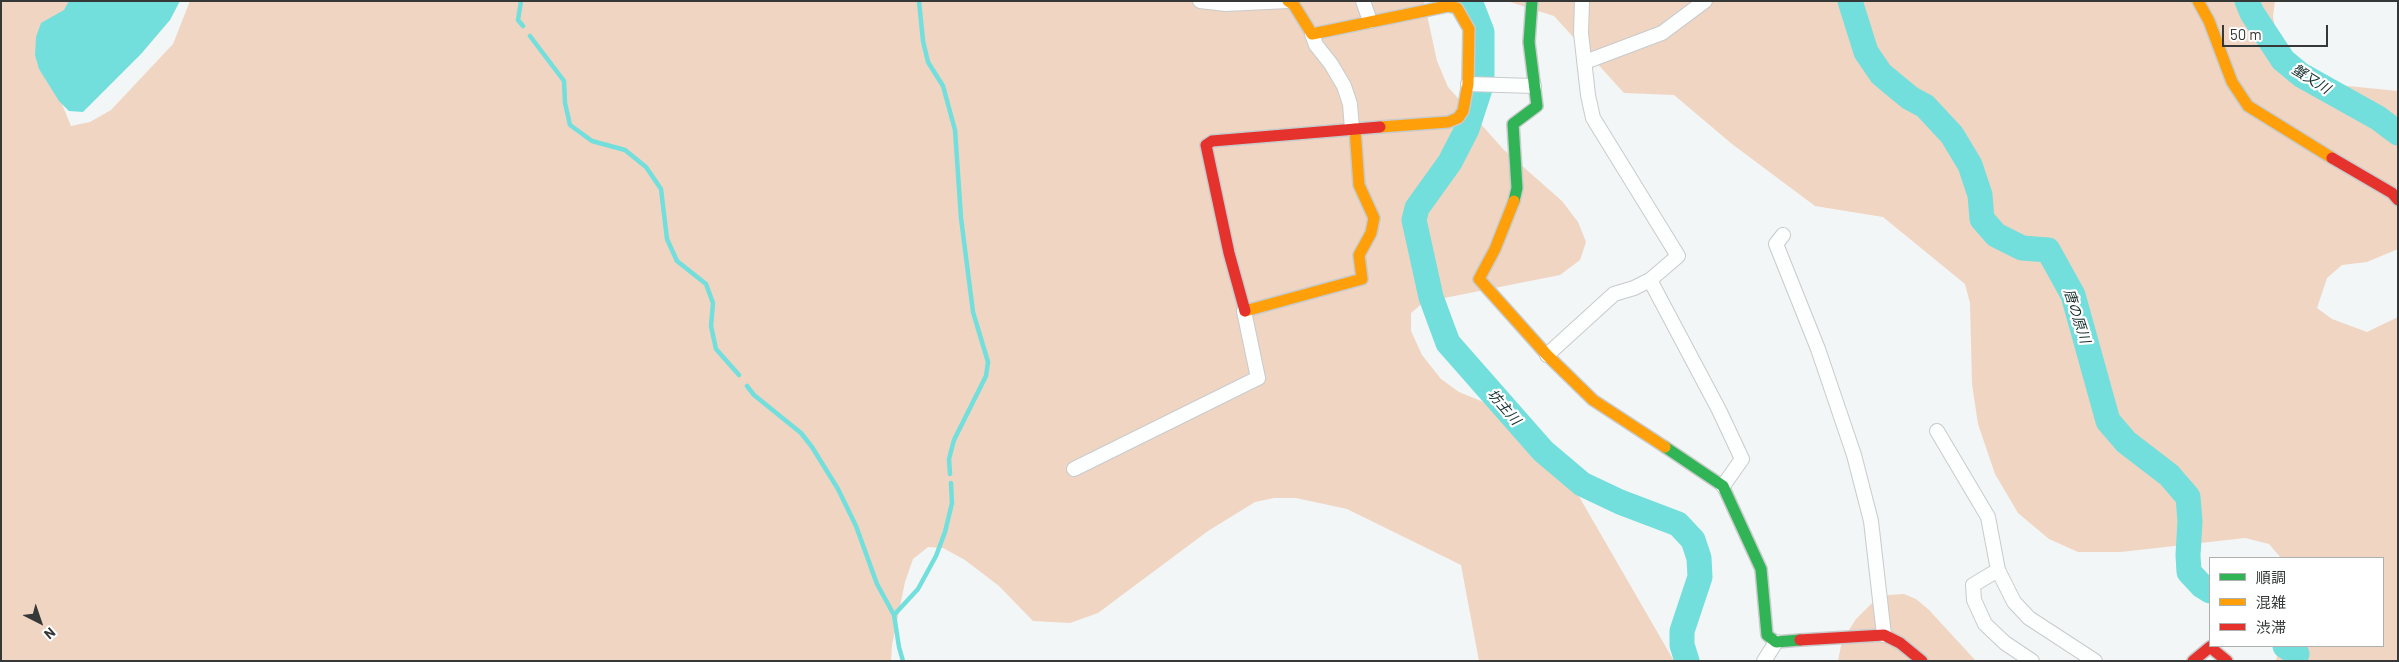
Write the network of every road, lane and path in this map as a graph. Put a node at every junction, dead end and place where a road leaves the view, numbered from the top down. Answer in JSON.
{"nodes":[{"id":1,"x":1200,"y":1,"type":"edge"},
{"id":2,"x":1288,"y":1,"type":"edge"},
{"id":3,"x":1363,"y":1,"type":"edge"},
{"id":4,"x":1532,"y":1,"type":"edge"},
{"id":5,"x":1582,"y":1,"type":"edge"},
{"id":6,"x":1705,"y":1,"type":"edge"},
{"id":7,"x":2198,"y":1,"type":"edge"},
{"id":8,"x":1370,"y":21,"type":"junction"},
{"id":9,"x":1312,"y":34,"type":"junction"},
{"id":10,"x":1585,"y":62,"type":"junction"},
{"id":11,"x":1468,"y":84,"type":"junction"},
{"id":12,"x":1534,"y":86,"type":"junction"},
{"id":13,"x":1354,"y":129,"type":"junction"},
{"id":14,"x":2398,"y":200,"type":"edge"},
{"id":15,"x":1783,"y":235,"type":"dead end"},
{"id":16,"x":1650,"y":280,"type":"junction"},
{"id":17,"x":1244,"y":311,"type":"junction"},
{"id":18,"x":1548,"y":355,"type":"junction"},
{"id":19,"x":1937,"y":431,"type":"dead end"},
{"id":20,"x":1074,"y":468,"type":"dead end"},
{"id":21,"x":1723,"y":486,"type":"junction"},
{"id":22,"x":1998,"y":570,"type":"junction"},
{"id":23,"x":1884,"y":635,"type":"junction"},
{"id":24,"x":1776,"y":642,"type":"junction"},
{"id":25,"x":1764,"y":661,"type":"edge"},
{"id":26,"x":1922,"y":661,"type":"edge"},
{"id":27,"x":2032,"y":661,"type":"edge"},
{"id":28,"x":2095,"y":661,"type":"edge"},
{"id":29,"x":2193,"y":661,"type":"edge"},
{"id":30,"x":2227,"y":661,"type":"edge"}],
"edges":[{"from":1,"to":2,"type":"street"},
{"from":2,"to":9,"type":"street"},
{"from":3,"to":8,"type":"street"},
{"from":4,"to":12,"type":"street"},
{"from":5,"to":10,"type":"street"},
{"from":6,"to":10,"type":"street"},
{"from":7,"to":14,"type":"street"},
{"from":8,"to":9,"type":"street"},
{"from":8,"to":11,"type":"street"},
{"from":9,"to":13,"type":"street"},
{"from":10,"to":16,"type":"street"},
{"from":11,"to":12,"type":"street"},
{"from":11,"to":13,"type":"street"},
{"from":12,"to":18,"type":"street"},
{"from":13,"to":17,"type":"street"},
{"from":13,"to":17,"type":"street"},
{"from":15,"to":23,"type":"street"},
{"from":16,"to":18,"type":"street"},
{"from":16,"to":21,"type":"street"},
{"from":17,"to":20,"type":"street"},
{"from":18,"to":21,"type":"street"},
{"from":19,"to":22,"type":"street"},
{"from":21,"to":24,"type":"street"},
{"from":22,"to":27,"type":"street"},
{"from":22,"to":28,"type":"street"},
{"from":23,"to":24,"type":"street"},
{"from":23,"to":26,"type":"street"},
{"from":24,"to":25,"type":"street"},
{"from":29,"to":30,"type":"street"}]}
